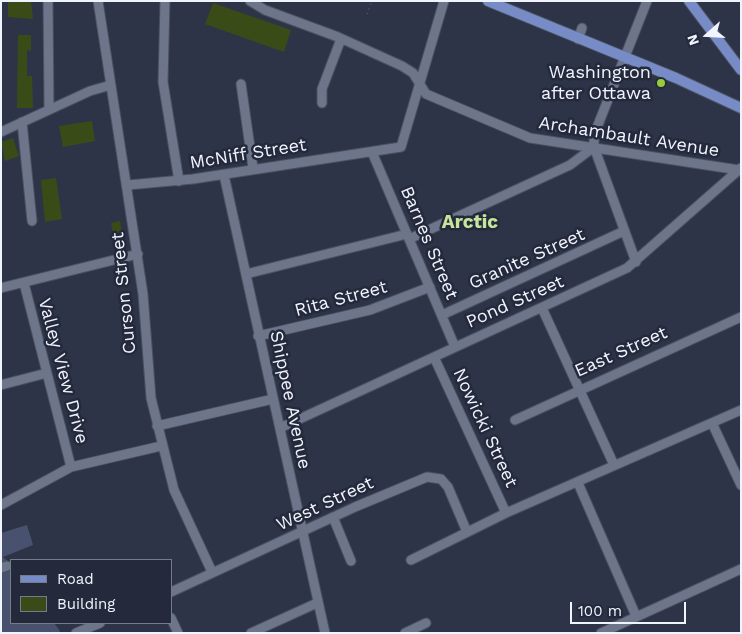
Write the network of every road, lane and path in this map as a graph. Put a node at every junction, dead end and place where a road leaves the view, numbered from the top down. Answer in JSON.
{"nodes":[{"id":1,"x":48,"y":1,"type":"edge"},
{"id":2,"x":98,"y":1,"type":"edge"},
{"id":3,"x":165,"y":1,"type":"edge"},
{"id":4,"x":250,"y":1,"type":"edge"},
{"id":5,"x":372,"y":1,"type":"edge"},
{"id":6,"x":444,"y":1,"type":"edge"},
{"id":7,"x":488,"y":1,"type":"edge"},
{"id":8,"x":647,"y":1,"type":"edge"},
{"id":9,"x":689,"y":1,"type":"edge"},
{"id":10,"x":367,"y":14,"type":"dead end"},
{"id":11,"x":582,"y":28,"type":"dead end"},
{"id":12,"x":341,"y":39,"type":"junction"},
{"id":13,"x":578,"y":39,"type":"junction"},
{"id":14,"x":626,"y":58,"type":"junction"},
{"id":15,"x":741,"y":70,"type":"edge"},
{"id":16,"x":419,"y":83,"type":"junction"},
{"id":17,"x":241,"y":84,"type":"dead end"},
{"id":18,"x":111,"y":85,"type":"junction"},
{"id":19,"x":322,"y":103,"type":"dead end"},
{"id":20,"x":741,"y":108,"type":"edge"},
{"id":21,"x":48,"y":109,"type":"junction"},
{"id":22,"x":22,"y":122,"type":"junction"},
{"id":23,"x":1,"y":132,"type":"edge"},
{"id":24,"x":594,"y":147,"type":"junction"},
{"id":25,"x":372,"y":152,"type":"junction"},
{"id":26,"x":253,"y":168,"type":"junction"},
{"id":27,"x":740,"y":169,"type":"edge"},
{"id":28,"x":224,"y":174,"type":"junction"},
{"id":29,"x":179,"y":180,"type":"junction"},
{"id":30,"x":128,"y":185,"type":"junction"},
{"id":31,"x":32,"y":221,"type":"dead end"},
{"id":32,"x":624,"y":231,"type":"junction"},
{"id":33,"x":408,"y":237,"type":"junction"},
{"id":34,"x":138,"y":254,"type":"junction"},
{"id":35,"x":636,"y":262,"type":"junction"},
{"id":36,"x":246,"y":274,"type":"junction"},
{"id":37,"x":24,"y":283,"type":"junction"},
{"id":38,"x":430,"y":287,"type":"junction"},
{"id":39,"x":1,"y":288,"type":"edge"},
{"id":40,"x":542,"y":308,"type":"junction"},
{"id":41,"x":442,"y":315,"type":"junction"},
{"id":42,"x":741,"y":317,"type":"edge"},
{"id":43,"x":258,"y":336,"type":"junction"},
{"id":44,"x":455,"y":347,"type":"junction"},
{"id":45,"x":434,"y":357,"type":"junction"},
{"id":46,"x":47,"y":373,"type":"junction"},
{"id":47,"x":1,"y":384,"type":"edge"},
{"id":48,"x":579,"y":389,"type":"junction"},
{"id":49,"x":273,"y":399,"type":"junction"},
{"id":50,"x":741,"y":410,"type":"edge"},
{"id":51,"x":515,"y":420,"type":"dead end"},
{"id":52,"x":712,"y":423,"type":"junction"},
{"id":53,"x":157,"y":426,"type":"junction"},
{"id":54,"x":280,"y":428,"type":"junction"},
{"id":55,"x":161,"y":446,"type":"junction"},
{"id":56,"x":614,"y":465,"type":"junction"},
{"id":57,"x":71,"y":467,"type":"junction"},
{"id":58,"x":578,"y":483,"type":"junction"},
{"id":59,"x":741,"y":485,"type":"edge"},
{"id":60,"x":1,"y":505,"type":"edge"},
{"id":61,"x":506,"y":513,"type":"junction"},
{"id":62,"x":334,"y":517,"type":"junction"},
{"id":63,"x":302,"y":532,"type":"junction"},
{"id":64,"x":467,"y":532,"type":"junction"},
{"id":65,"x":411,"y":560,"type":"dead end"},
{"id":66,"x":351,"y":561,"type":"dead end"},
{"id":67,"x":741,"y":569,"type":"edge"},
{"id":68,"x":212,"y":572,"type":"junction"},
{"id":69,"x":172,"y":592,"type":"edge"},
{"id":70,"x":318,"y":603,"type":"junction"},
{"id":71,"x":636,"y":616,"type":"junction"},
{"id":72,"x":172,"y":620,"type":"edge"},
{"id":73,"x":426,"y":623,"type":"dead end"},
{"id":74,"x":98,"y":624,"type":"edge"},
{"id":75,"x":76,"y":633,"type":"edge"},
{"id":76,"x":178,"y":633,"type":"edge"},
{"id":77,"x":251,"y":633,"type":"edge"},
{"id":78,"x":325,"y":633,"type":"edge"},
{"id":79,"x":406,"y":633,"type":"edge"},
{"id":80,"x":601,"y":633,"type":"edge"}],
"edges":[{"from":1,"to":21,"type":"street"},
{"from":2,"to":18,"type":"street","name":"Curson Street"},
{"from":3,"to":29,"type":"street"},
{"from":4,"to":12,"type":"street","name":"Archambault Avenue"},
{"from":5,"to":10,"type":"path"},
{"from":6,"to":16,"type":"street"},
{"from":7,"to":13,"type":"main road"},
{"from":8,"to":14,"type":"street"},
{"from":9,"to":15,"type":"main road"},
{"from":11,"to":13,"type":"street"},
{"from":12,"to":16,"type":"street","name":"Archambault Avenue"},
{"from":12,"to":19,"type":"street"},
{"from":13,"to":14,"type":"main road"},
{"from":14,"to":20,"type":"main road"},
{"from":14,"to":24,"type":"street"},
{"from":16,"to":24,"type":"street","name":"Archambault Avenue"},
{"from":16,"to":25,"type":"street","name":"McNiff Street"},
{"from":17,"to":26,"type":"street"},
{"from":18,"to":21,"type":"street"},
{"from":18,"to":30,"type":"street","name":"Curson Street"},
{"from":21,"to":22,"type":"street"},
{"from":22,"to":23,"type":"street"},
{"from":22,"to":31,"type":"street"},
{"from":24,"to":27,"type":"street","name":"Archambault Avenue"},
{"from":24,"to":32,"type":"street"},
{"from":24,"to":33,"type":"street"},
{"from":25,"to":26,"type":"street","name":"McNiff Street"},
{"from":25,"to":33,"type":"street","name":"Barnes Street"},
{"from":26,"to":28,"type":"street","name":"McNiff Street"},
{"from":27,"to":35,"type":"street","name":"Pond Street"},
{"from":28,"to":29,"type":"street","name":"McNiff Street"},
{"from":28,"to":36,"type":"street","name":"Shippee Avenue"},
{"from":29,"to":30,"type":"street","name":"McNiff Street"},
{"from":30,"to":34,"type":"street","name":"Curson Street"},
{"from":32,"to":35,"type":"street"},
{"from":32,"to":41,"type":"street","name":"Granite Street"},
{"from":33,"to":36,"type":"street"},
{"from":33,"to":38,"type":"street","name":"Barnes Street"},
{"from":34,"to":37,"type":"street"},
{"from":34,"to":53,"type":"street","name":"Curson Street"},
{"from":35,"to":40,"type":"street","name":"Pond Street"},
{"from":36,"to":43,"type":"street","name":"Shippee Avenue"},
{"from":37,"to":39,"type":"street"},
{"from":37,"to":46,"type":"street","name":"Valley View Drive"},
{"from":38,"to":41,"type":"street","name":"Barnes Street"},
{"from":38,"to":43,"type":"street","name":"Rita Street"},
{"from":40,"to":44,"type":"street","name":"Pond Street"},
{"from":40,"to":48,"type":"street"},
{"from":41,"to":44,"type":"street","name":"Barnes Street"},
{"from":42,"to":48,"type":"street","name":"East Street"},
{"from":43,"to":49,"type":"street","name":"Shippee Avenue"},
{"from":44,"to":45,"type":"street","name":"Pond Street"},
{"from":45,"to":54,"type":"street","name":"Pond Street"},
{"from":45,"to":61,"type":"street","name":"Nowicki Street"},
{"from":46,"to":47,"type":"street"},
{"from":46,"to":57,"type":"street","name":"Valley View Drive"},
{"from":48,"to":51,"type":"street","name":"East Street"},
{"from":48,"to":56,"type":"street"},
{"from":49,"to":53,"type":"street"},
{"from":49,"to":54,"type":"street","name":"Shippee Avenue"},
{"from":50,"to":52,"type":"street"},
{"from":52,"to":56,"type":"street"},
{"from":52,"to":59,"type":"street"},
{"from":53,"to":55,"type":"street","name":"Curson Street"},
{"from":54,"to":63,"type":"street","name":"Shippee Avenue"},
{"from":55,"to":57,"type":"street"},
{"from":55,"to":68,"type":"street","name":"Curson Street"},
{"from":56,"to":58,"type":"street"},
{"from":57,"to":60,"type":"street"},
{"from":58,"to":61,"type":"street"},
{"from":58,"to":71,"type":"street"},
{"from":61,"to":64,"type":"street"},
{"from":62,"to":63,"type":"street","name":"West Street"},
{"from":62,"to":64,"type":"street","name":"West Street"},
{"from":62,"to":66,"type":"street"},
{"from":63,"to":68,"type":"street","name":"West Street"},
{"from":63,"to":70,"type":"street","name":"Shippee Avenue"},
{"from":64,"to":65,"type":"street"},
{"from":67,"to":71,"type":"street"},
{"from":68,"to":69,"type":"street","name":"West Street"},
{"from":70,"to":77,"type":"street"},
{"from":70,"to":78,"type":"street","name":"Shippee Avenue"},
{"from":71,"to":80,"type":"street"},
{"from":72,"to":76,"type":"street"},
{"from":73,"to":79,"type":"street"},
{"from":74,"to":75,"type":"street"}]}
